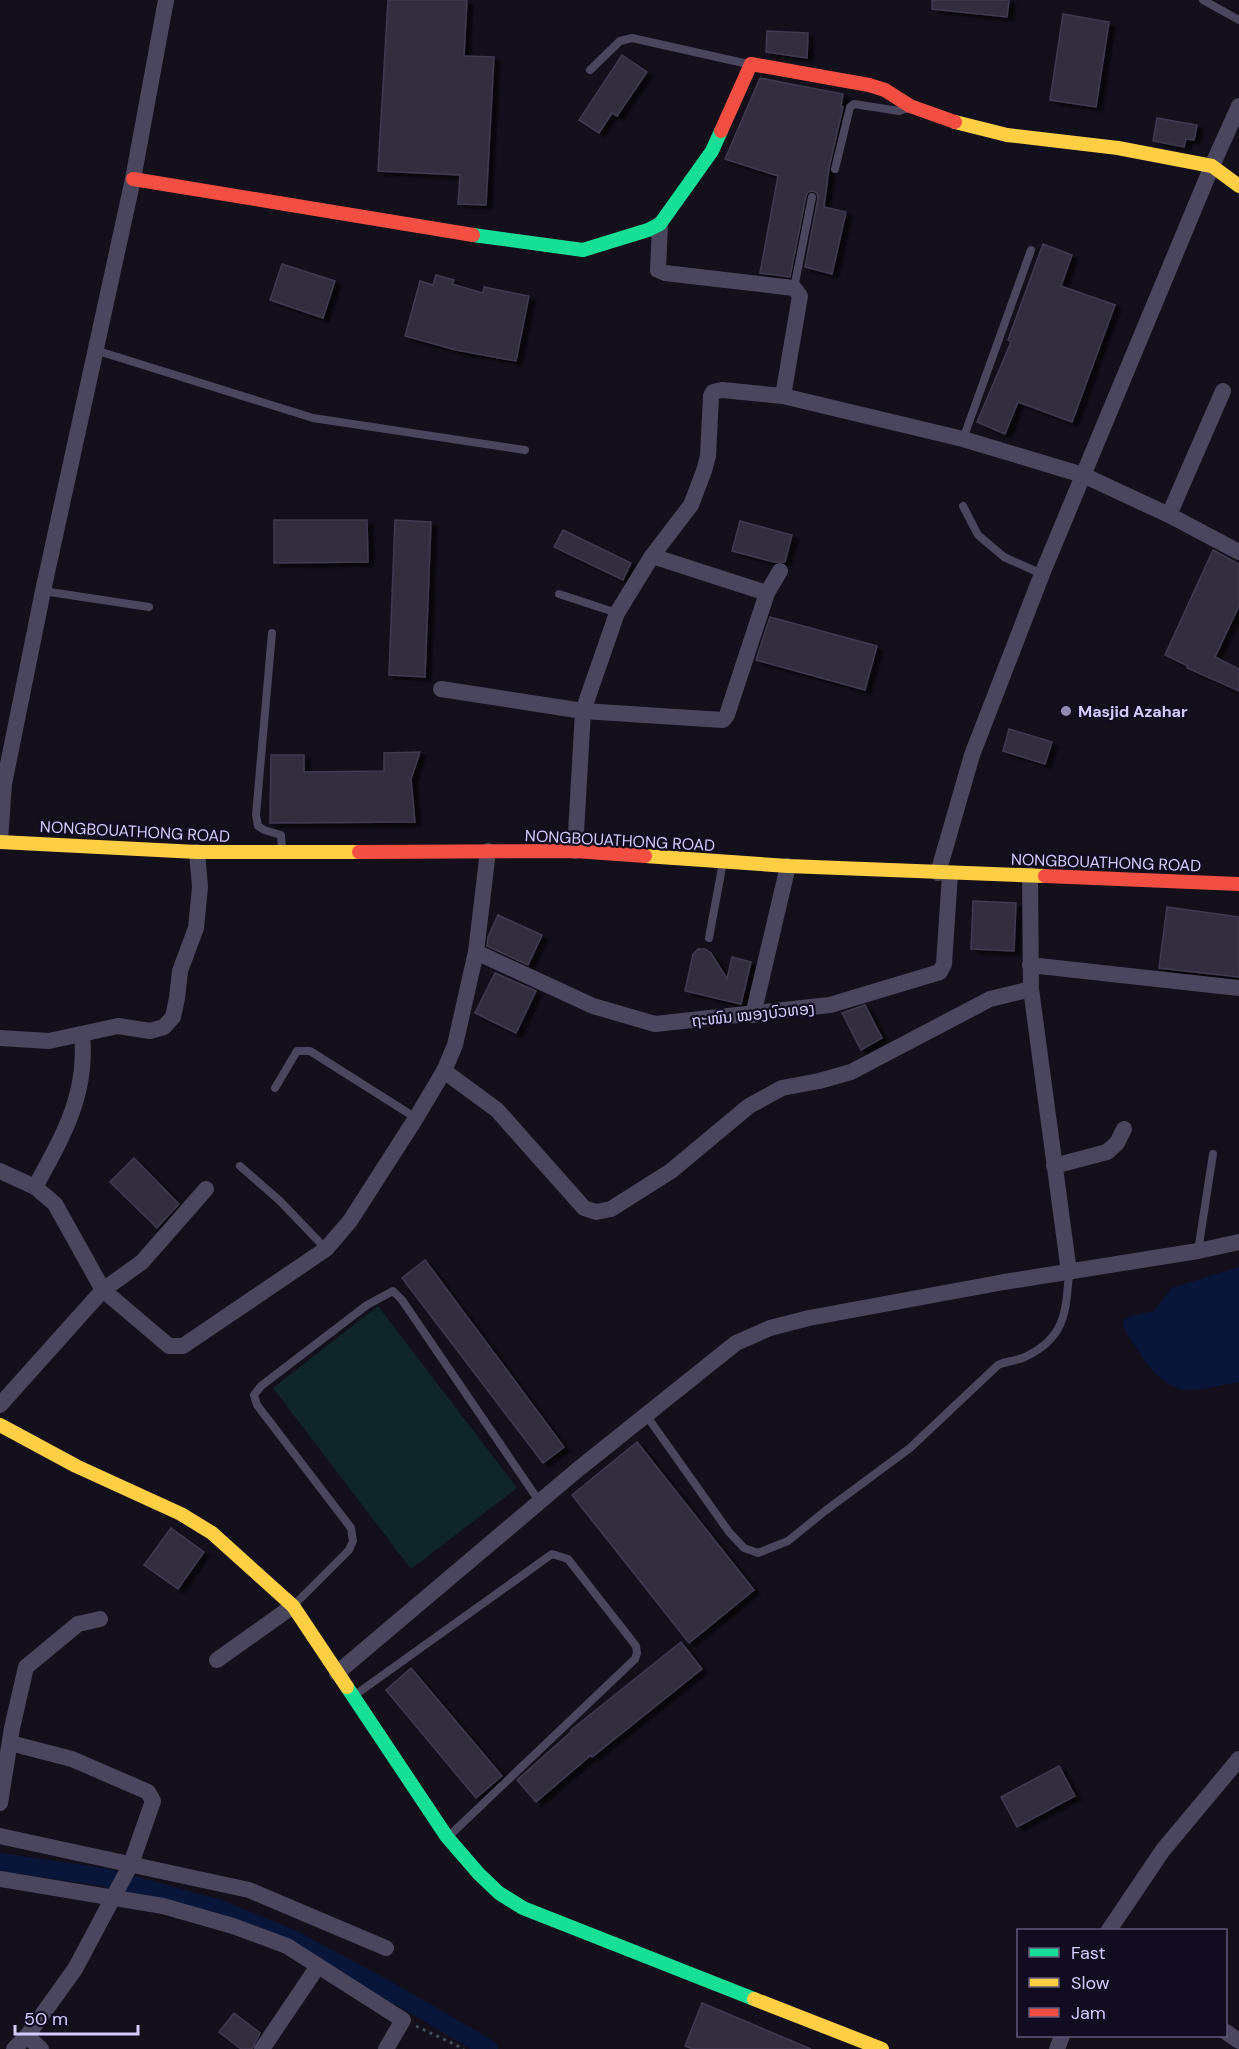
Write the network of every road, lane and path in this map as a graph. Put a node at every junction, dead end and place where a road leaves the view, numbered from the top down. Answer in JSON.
{"nodes":[{"id":1,"x":166,"y":0,"type":"edge"},
{"id":2,"x":1203,"y":0,"type":"edge"},
{"id":3,"x":1239,"y":20,"type":"edge"},
{"id":4,"x":751,"y":64,"type":"junction"},
{"id":5,"x":590,"y":70,"type":"dead end"},
{"id":6,"x":910,"y":106,"type":"junction"},
{"id":7,"x":1239,"y":106,"type":"edge"},
{"id":8,"x":1212,"y":166,"type":"junction"},
{"id":9,"x":835,"y":169,"type":"dead end"},
{"id":10,"x":133,"y":179,"type":"junction"},
{"id":11,"x":1239,"y":186,"type":"edge"},
{"id":12,"x":812,"y":197,"type":"dead end"},
{"id":13,"x":660,"y":224,"type":"junction"},
{"id":14,"x":1031,"y":250,"type":"dead end"},
{"id":15,"x":794,"y":288,"type":"junction"},
{"id":16,"x":95,"y":350,"type":"junction"},
{"id":17,"x":1223,"y":391,"type":"dead end"},
{"id":18,"x":783,"y":396,"type":"junction"},
{"id":19,"x":963,"y":438,"type":"junction"},
{"id":20,"x":525,"y":450,"type":"dead end"},
{"id":21,"x":1083,"y":475,"type":"junction"},
{"id":22,"x":963,"y":506,"type":"dead end"},
{"id":23,"x":1169,"y":515,"type":"junction"},
{"id":24,"x":1239,"y":552,"type":"edge"},
{"id":25,"x":652,"y":556,"type":"junction"},
{"id":26,"x":780,"y":571,"type":"dead end"},
{"id":27,"x":1042,"y":574,"type":"junction"},
{"id":28,"x":43,"y":591,"type":"junction"},
{"id":29,"x":767,"y":593,"type":"junction"},
{"id":30,"x":559,"y":594,"type":"dead end"},
{"id":31,"x":149,"y":607,"type":"dead end"},
{"id":32,"x":617,"y":613,"type":"junction"},
{"id":33,"x":272,"y":633,"type":"dead end"},
{"id":34,"x":441,"y":689,"type":"dead end"},
{"id":35,"x":583,"y":711,"type":"junction"},
{"id":36,"x":0,"y":841,"type":"edge"},
{"id":37,"x":488,"y":851,"type":"junction"},
{"id":38,"x":575,"y":851,"type":"junction"},
{"id":39,"x":197,"y":852,"type":"junction"},
{"id":40,"x":282,"y":853,"type":"junction"},
{"id":41,"x":723,"y":861,"type":"junction"},
{"id":42,"x":788,"y":866,"type":"junction"},
{"id":43,"x":944,"y":873,"type":"junction"},
{"id":44,"x":1030,"y":875,"type":"junction"},
{"id":45,"x":1239,"y":884,"type":"edge"},
{"id":46,"x":709,"y":938,"type":"dead end"},
{"id":47,"x":476,"y":952,"type":"junction"},
{"id":48,"x":1030,"y":965,"type":"junction"},
{"id":49,"x":1239,"y":988,"type":"edge"},
{"id":50,"x":1031,"y":989,"type":"junction"},
{"id":51,"x":753,"y":1015,"type":"junction"},
{"id":52,"x":82,"y":1034,"type":"junction"},
{"id":53,"x":0,"y":1038,"type":"edge"},
{"id":54,"x":444,"y":1071,"type":"junction"},
{"id":55,"x":275,"y":1088,"type":"dead end"},
{"id":56,"x":416,"y":1118,"type":"junction"},
{"id":57,"x":1124,"y":1129,"type":"dead end"},
{"id":58,"x":1213,"y":1154,"type":"dead end"},
{"id":59,"x":240,"y":1166,"type":"dead end"},
{"id":60,"x":1054,"y":1166,"type":"junction"},
{"id":61,"x":0,"y":1171,"type":"edge"},
{"id":62,"x":35,"y":1187,"type":"junction"},
{"id":63,"x":206,"y":1189,"type":"dead end"},
{"id":64,"x":1239,"y":1242,"type":"edge"},
{"id":65,"x":326,"y":1249,"type":"junction"},
{"id":66,"x":1198,"y":1251,"type":"junction"},
{"id":67,"x":1069,"y":1272,"type":"junction"},
{"id":68,"x":103,"y":1290,"type":"junction"},
{"id":69,"x":0,"y":1405,"type":"edge"},
{"id":70,"x":646,"y":1415,"type":"junction"},
{"id":71,"x":0,"y":1425,"type":"edge"},
{"id":72,"x":539,"y":1501,"type":"junction"},
{"id":73,"x":293,"y":1606,"type":"junction"},
{"id":74,"x":100,"y":1619,"type":"dead end"},
{"id":75,"x":217,"y":1660,"type":"dead end"},
{"id":76,"x":337,"y":1673,"type":"junction"},
{"id":77,"x":353,"y":1696,"type":"junction"},
{"id":78,"x":10,"y":1743,"type":"junction"},
{"id":79,"x":1239,"y":1758,"type":"edge"},
{"id":80,"x":0,"y":1803,"type":"edge"},
{"id":81,"x":0,"y":1836,"type":"edge"},
{"id":82,"x":447,"y":1837,"type":"junction"},
{"id":83,"x":129,"y":1868,"type":"junction"},
{"id":84,"x":0,"y":1879,"type":"edge"},
{"id":85,"x":115,"y":1893,"type":"junction"},
{"id":86,"x":1110,"y":1929,"type":"edge"},
{"id":87,"x":386,"y":1948,"type":"dead end"},
{"id":88,"x":318,"y":1966,"type":"junction"},
{"id":89,"x":404,"y":2020,"type":"junction"},
{"id":90,"x":27,"y":2036,"type":"junction"},
{"id":91,"x":14,"y":2049,"type":"edge"},
{"id":92,"x":40,"y":2049,"type":"edge"},
{"id":93,"x":262,"y":2049,"type":"edge"},
{"id":94,"x":386,"y":2049,"type":"edge"},
{"id":95,"x":464,"y":2049,"type":"edge"},
{"id":96,"x":882,"y":2049,"type":"edge"}],
"edges":[{"from":1,"to":10,"type":"street"},
{"from":2,"to":3,"type":"lane"},
{"from":4,"to":5,"type":"lane"},
{"from":4,"to":6,"type":"street"},
{"from":4,"to":13,"type":"street"},
{"from":6,"to":8,"type":"street"},
{"from":6,"to":9,"type":"lane"},
{"from":7,"to":8,"type":"street"},
{"from":8,"to":11,"type":"street"},
{"from":8,"to":21,"type":"street"},
{"from":10,"to":13,"type":"street"},
{"from":10,"to":16,"type":"street"},
{"from":12,"to":15,"type":"lane"},
{"from":13,"to":15,"type":"street"},
{"from":14,"to":19,"type":"lane"},
{"from":15,"to":18,"type":"street"},
{"from":16,"to":20,"type":"lane"},
{"from":16,"to":28,"type":"street"},
{"from":17,"to":23,"type":"street"},
{"from":18,"to":19,"type":"street"},
{"from":18,"to":25,"type":"street"},
{"from":19,"to":21,"type":"street"},
{"from":21,"to":23,"type":"street"},
{"from":21,"to":27,"type":"street"},
{"from":22,"to":27,"type":"lane"},
{"from":23,"to":24,"type":"street"},
{"from":25,"to":29,"type":"street"},
{"from":25,"to":32,"type":"street"},
{"from":26,"to":29,"type":"street"},
{"from":27,"to":43,"type":"street"},
{"from":28,"to":31,"type":"lane"},
{"from":28,"to":36,"type":"street"},
{"from":29,"to":35,"type":"street"},
{"from":30,"to":32,"type":"lane"},
{"from":32,"to":35,"type":"street"},
{"from":33,"to":40,"type":"lane"},
{"from":34,"to":35,"type":"street"},
{"from":35,"to":38,"type":"street"},
{"from":36,"to":39,"type":"street","name":"NONGBOUATHONG ROAD"},
{"from":37,"to":38,"type":"street","name":"NONGBOUATHONG ROAD"},
{"from":37,"to":40,"type":"street","name":"NONGBOUATHONG ROAD"},
{"from":37,"to":47,"type":"street"},
{"from":38,"to":41,"type":"street","name":"NONGBOUATHONG ROAD"},
{"from":39,"to":40,"type":"street","name":"NONGBOUATHONG ROAD"},
{"from":39,"to":52,"type":"street"},
{"from":41,"to":42,"type":"street","name":"NONGBOUATHONG ROAD"},
{"from":41,"to":46,"type":"lane"},
{"from":42,"to":43,"type":"street","name":"NONGBOUATHONG ROAD"},
{"from":42,"to":51,"type":"street"},
{"from":43,"to":44,"type":"street","name":"NONGBOUATHONG ROAD"},
{"from":43,"to":51,"type":"street","name":"ຖະໜົນ ໝອງບົວທອງ"},
{"from":44,"to":45,"type":"street","name":"NONGBOUATHONG ROAD"},
{"from":44,"to":48,"type":"street"},
{"from":47,"to":51,"type":"street","name":"ຖະໜົນ ໝອງບົວທອງ"},
{"from":47,"to":54,"type":"street"},
{"from":48,"to":49,"type":"street"},
{"from":48,"to":50,"type":"street"},
{"from":50,"to":54,"type":"street"},
{"from":50,"to":60,"type":"street"},
{"from":52,"to":53,"type":"street"},
{"from":52,"to":62,"type":"street"},
{"from":54,"to":56,"type":"street"},
{"from":55,"to":56,"type":"lane"},
{"from":56,"to":65,"type":"street"},
{"from":57,"to":60,"type":"street"},
{"from":58,"to":66,"type":"lane"},
{"from":59,"to":65,"type":"lane"},
{"from":60,"to":67,"type":"street"},
{"from":61,"to":62,"type":"street"},
{"from":62,"to":68,"type":"street"},
{"from":63,"to":68,"type":"street"},
{"from":64,"to":66,"type":"street"},
{"from":65,"to":68,"type":"street"},
{"from":66,"to":67,"type":"street"},
{"from":67,"to":70,"type":"street"},
{"from":67,"to":70,"type":"lane"},
{"from":68,"to":69,"type":"street"},
{"from":70,"to":72,"type":"street"},
{"from":71,"to":73,"type":"street"},
{"from":72,"to":73,"type":"lane"},
{"from":72,"to":76,"type":"street"},
{"from":73,"to":75,"type":"street"},
{"from":73,"to":76,"type":"street"},
{"from":74,"to":78,"type":"street"},
{"from":76,"to":77,"type":"street"},
{"from":77,"to":82,"type":"street"},
{"from":77,"to":82,"type":"lane"},
{"from":78,"to":80,"type":"street"},
{"from":78,"to":83,"type":"street"},
{"from":79,"to":86,"type":"street"},
{"from":81,"to":83,"type":"street"},
{"from":82,"to":96,"type":"street"},
{"from":83,"to":85,"type":"street"},
{"from":83,"to":87,"type":"street"},
{"from":84,"to":85,"type":"street"},
{"from":85,"to":88,"type":"street"},
{"from":85,"to":90,"type":"street"},
{"from":88,"to":89,"type":"street"},
{"from":88,"to":93,"type":"street"},
{"from":89,"to":94,"type":"street"},
{"from":89,"to":95,"type":"path"},
{"from":90,"to":91,"type":"street"},
{"from":90,"to":92,"type":"street"}]}
